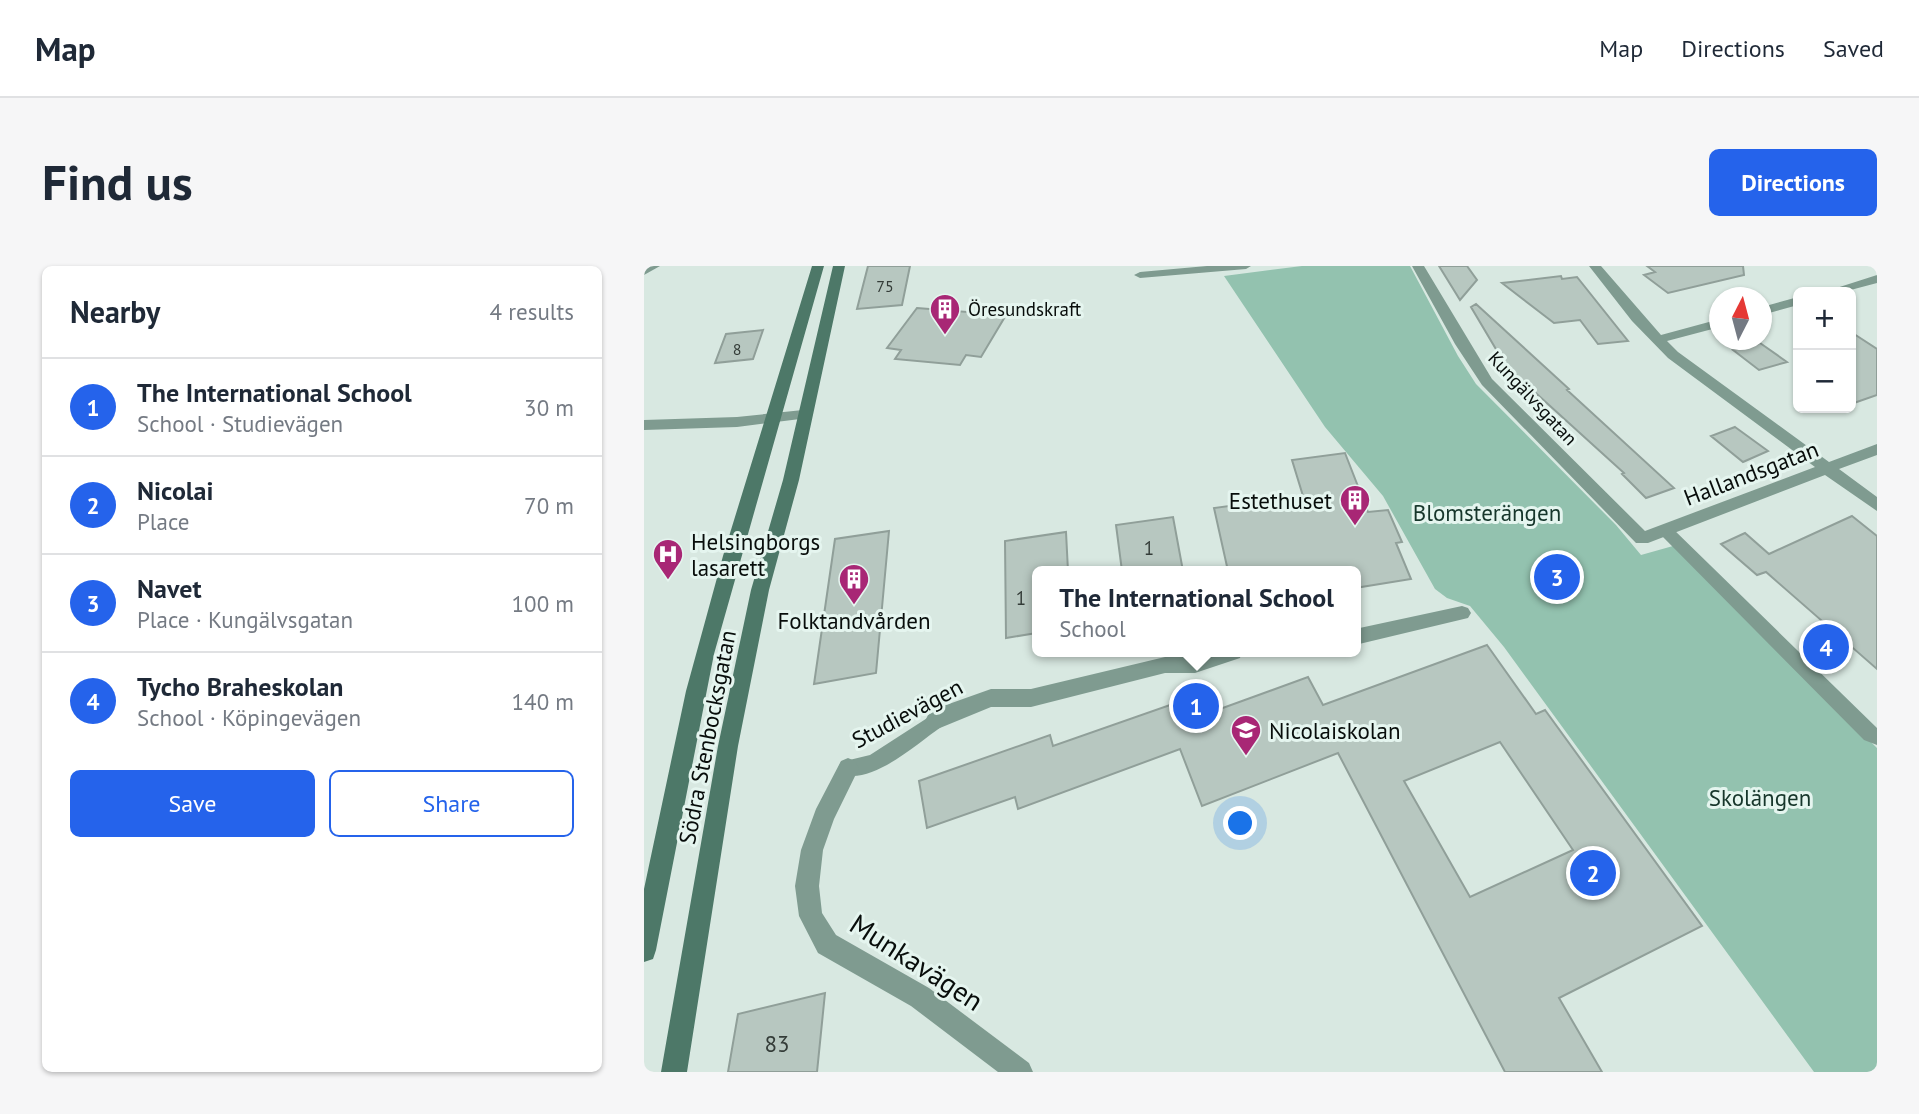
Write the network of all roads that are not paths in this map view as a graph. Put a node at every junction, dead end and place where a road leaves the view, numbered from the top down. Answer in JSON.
{"nodes":[{"id":1,"x":654,"y":266,"type":"edge"},
{"id":2,"x":818,"y":266,"type":"edge"},
{"id":3,"x":839,"y":266,"type":"edge"},
{"id":4,"x":1245,"y":266,"type":"edge"},
{"id":5,"x":1418,"y":266,"type":"edge"},
{"id":6,"x":1595,"y":266,"type":"edge"},
{"id":7,"x":644,"y":271,"type":"edge"},
{"id":8,"x":1140,"y":275,"type":"dead end"},
{"id":9,"x":1877,"y":279,"type":"edge"},
{"id":10,"x":1848,"y":287,"type":"edge"},
{"id":11,"x":1793,"y":302,"type":"edge"},
{"id":12,"x":1772,"y":308,"type":"edge"},
{"id":13,"x":1709,"y":326,"type":"edge"},
{"id":14,"x":1657,"y":340,"type":"junction"},
{"id":15,"x":803,"y":415,"type":"junction"},
{"id":16,"x":771,"y":419,"type":"junction"},
{"id":17,"x":644,"y":425,"type":"edge"},
{"id":18,"x":1877,"y":449,"type":"edge"},
{"id":19,"x":1826,"y":468,"type":"junction"},
{"id":20,"x":1877,"y":505,"type":"edge"},
{"id":21,"x":1665,"y":530,"type":"junction"},
{"id":22,"x":1642,"y":539,"type":"joint"},
{"id":23,"x":1462,"y":613,"type":"dead end"},
{"id":24,"x":1361,"y":636,"type":"edge"},
{"id":25,"x":1217,"y":657,"type":"edge"},
{"id":26,"x":935,"y":721,"type":"joint"},
{"id":27,"x":1877,"y":737,"type":"edge"},
{"id":28,"x":848,"y":768,"type":"joint"},
{"id":29,"x":644,"y":950,"type":"edge"},
{"id":30,"x":674,"y":1072,"type":"edge"},
{"id":31,"x":1020,"y":1072,"type":"edge"}],
"edges":[{"from":1,"to":7,"type":"street"},
{"from":2,"to":16,"type":"main road","name":"Södra Stenbocksgatan"},
{"from":3,"to":15,"type":"main road","name":"Södra Stenbocksgatan"},
{"from":4,"to":8,"type":"lane"},
{"from":5,"to":22,"type":"street","name":"Kungälvsgatan"},
{"from":6,"to":14,"type":"street"},
{"from":9,"to":10,"type":"street"},
{"from":11,"to":12,"type":"street"},
{"from":13,"to":14,"type":"street"},
{"from":14,"to":19,"type":"street"},
{"from":15,"to":16,"type":"street"},
{"from":15,"to":30,"type":"main road","name":"Södra Stenbocksgatan"},
{"from":16,"to":17,"type":"street"},
{"from":16,"to":29,"type":"main road","name":"Södra Stenbocksgatan"},
{"from":18,"to":19,"type":"street","name":"Hallandsgatan"},
{"from":19,"to":20,"type":"street"},
{"from":19,"to":21,"type":"street","name":"Hallandsgatan"},
{"from":21,"to":22,"type":"street","name":"Hallandsgatan"},
{"from":21,"to":27,"type":"lane"},
{"from":23,"to":24,"type":"street"},
{"from":25,"to":26,"type":"street","name":"Studievägen"},
{"from":26,"to":28,"type":"lane","name":"Studievägen"},
{"from":28,"to":31,"type":"street","name":"Munkavägen"}]}
